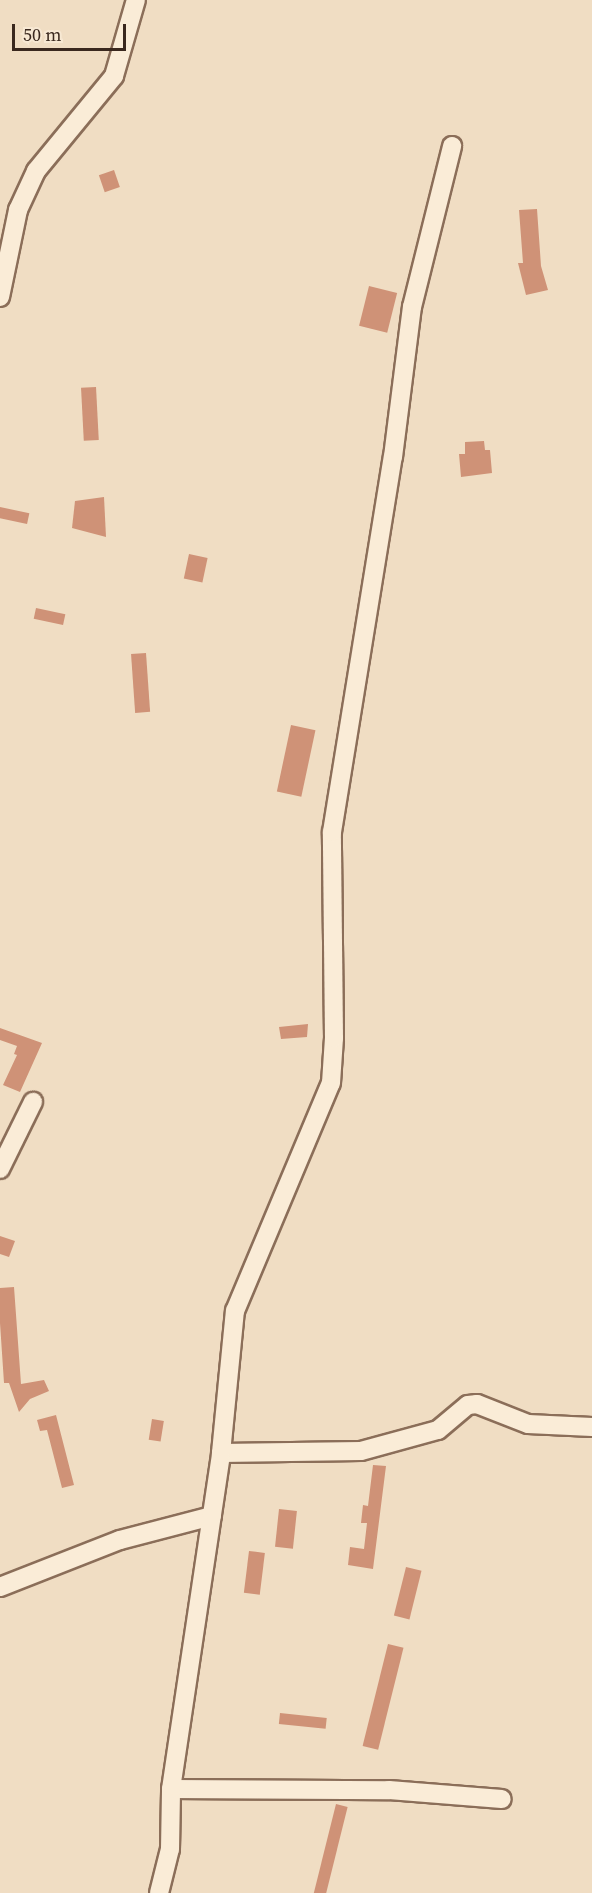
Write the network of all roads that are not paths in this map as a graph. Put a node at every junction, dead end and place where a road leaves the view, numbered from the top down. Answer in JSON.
{"nodes":[{"id":1,"x":136,"y":0,"type":"edge"},
{"id":2,"x":452,"y":146,"type":"dead end"},
{"id":3,"x":0,"y":297,"type":"edge"},
{"id":4,"x":33,"y":1102,"type":"dead end"},
{"id":5,"x":0,"y":1169,"type":"edge"},
{"id":6,"x":592,"y":1427,"type":"edge"},
{"id":7,"x":221,"y":1453,"type":"junction"},
{"id":8,"x":212,"y":1516,"type":"junction"},
{"id":9,"x":0,"y":1587,"type":"edge"},
{"id":10,"x":171,"y":1789,"type":"junction"},
{"id":11,"x":502,"y":1799,"type":"dead end"},
{"id":12,"x":159,"y":1893,"type":"edge"}],
"edges":[{"from":1,"to":3,"type":"street"},
{"from":2,"to":7,"type":"street"},
{"from":4,"to":5,"type":"street"},
{"from":6,"to":7,"type":"street"},
{"from":7,"to":8,"type":"street"},
{"from":8,"to":9,"type":"street"},
{"from":8,"to":10,"type":"street"},
{"from":10,"to":11,"type":"street"},
{"from":10,"to":12,"type":"street"}]}
